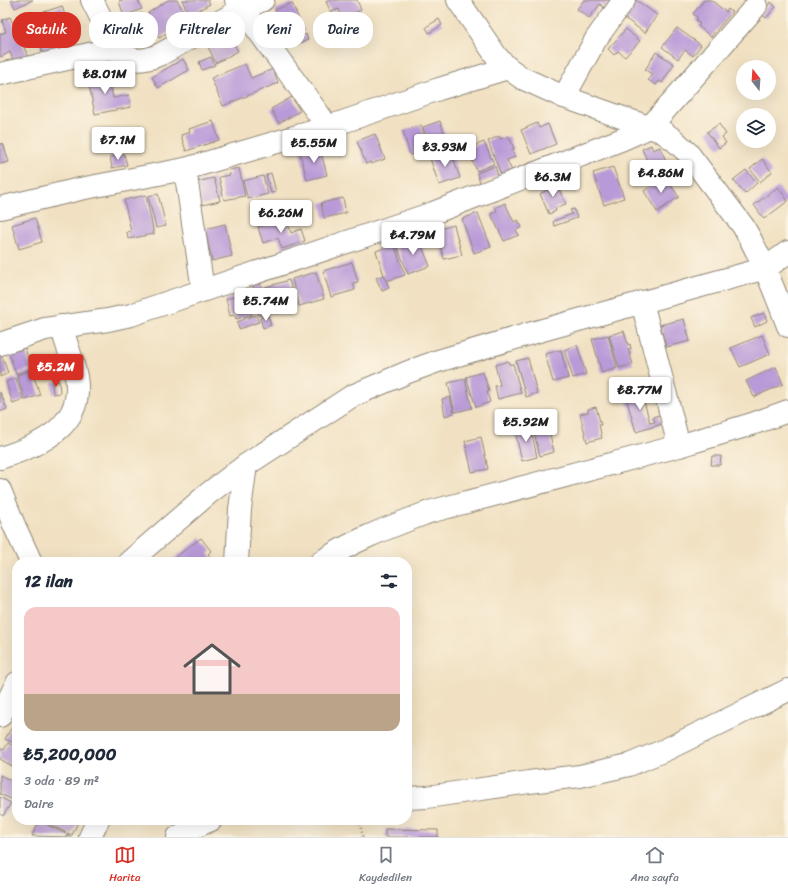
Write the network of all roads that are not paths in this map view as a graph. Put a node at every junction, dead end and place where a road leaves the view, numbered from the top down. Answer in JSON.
{"nodes":[{"id":1,"x":92,"y":0,"type":"edge"},
{"id":2,"x":263,"y":0,"type":"edge"},
{"id":3,"x":458,"y":0,"type":"edge"},
{"id":4,"x":624,"y":0,"type":"edge"},
{"id":5,"x":239,"y":5,"type":"edge"},
{"id":6,"x":756,"y":6,"type":"dead end"},
{"id":7,"x":98,"y":12,"type":"edge"},
{"id":8,"x":116,"y":48,"type":"joint"},
{"id":9,"x":508,"y":68,"type":"junction"},
{"id":10,"x":0,"y":74,"type":"edge"},
{"id":11,"x":564,"y":97,"type":"junction"},
{"id":12,"x":328,"y":127,"type":"junction"},
{"id":13,"x":650,"y":127,"type":"junction"},
{"id":14,"x":185,"y":169,"type":"junction"},
{"id":15,"x":0,"y":208,"type":"edge"},
{"id":16,"x":788,"y":252,"type":"edge"},
{"id":17,"x":766,"y":268,"type":"junction"},
{"id":18,"x":203,"y":290,"type":"junction"},
{"id":19,"x":642,"y":302,"type":"junction"},
{"id":20,"x":62,"y":326,"type":"junction"},
{"id":21,"x":788,"y":326,"type":"edge"},
{"id":22,"x":0,"y":344,"type":"edge"},
{"id":23,"x":788,"y":411,"type":"edge"},
{"id":24,"x":679,"y":446,"type":"junction"},
{"id":25,"x":0,"y":458,"type":"edge"},
{"id":26,"x":246,"y":465,"type":"junction"},
{"id":27,"x":0,"y":490,"type":"edge"},
{"id":28,"x":29,"y":557,"type":"edge"},
{"id":29,"x":135,"y":557,"type":"edge"},
{"id":30,"x":237,"y":557,"type":"edge"},
{"id":31,"x":329,"y":557,"type":"edge"},
{"id":32,"x":788,"y":690,"type":"edge"},
{"id":33,"x":12,"y":693,"type":"edge"},
{"id":34,"x":0,"y":716,"type":"edge"},
{"id":35,"x":412,"y":798,"type":"edge"},
{"id":36,"x":96,"y":825,"type":"edge"},
{"id":37,"x":198,"y":825,"type":"edge"},
{"id":38,"x":90,"y":837,"type":"edge"},
{"id":39,"x":178,"y":837,"type":"edge"}],
"edges":[{"from":1,"to":7,"type":"street"},
{"from":2,"to":5,"type":"street"},
{"from":3,"to":9,"type":"street"},
{"from":4,"to":11,"type":"street"},
{"from":5,"to":8,"type":"street"},
{"from":5,"to":12,"type":"street"},
{"from":6,"to":13,"type":"street"},
{"from":8,"to":10,"type":"street"},
{"from":9,"to":11,"type":"street"},
{"from":9,"to":12,"type":"street"},
{"from":11,"to":13,"type":"street"},
{"from":12,"to":14,"type":"street"},
{"from":13,"to":17,"type":"street"},
{"from":13,"to":18,"type":"street"},
{"from":14,"to":15,"type":"street"},
{"from":14,"to":18,"type":"street"},
{"from":16,"to":17,"type":"street"},
{"from":17,"to":19,"type":"street"},
{"from":17,"to":21,"type":"street"},
{"from":18,"to":20,"type":"street"},
{"from":19,"to":24,"type":"street"},
{"from":19,"to":26,"type":"street"},
{"from":20,"to":22,"type":"street"},
{"from":20,"to":25,"type":"street"},
{"from":23,"to":24,"type":"street"},
{"from":24,"to":31,"type":"street"},
{"from":26,"to":29,"type":"street"},
{"from":26,"to":30,"type":"street"},
{"from":27,"to":28,"type":"street"},
{"from":32,"to":35,"type":"street"},
{"from":33,"to":34,"type":"street"},
{"from":36,"to":38,"type":"street"},
{"from":37,"to":39,"type":"street"}]}
